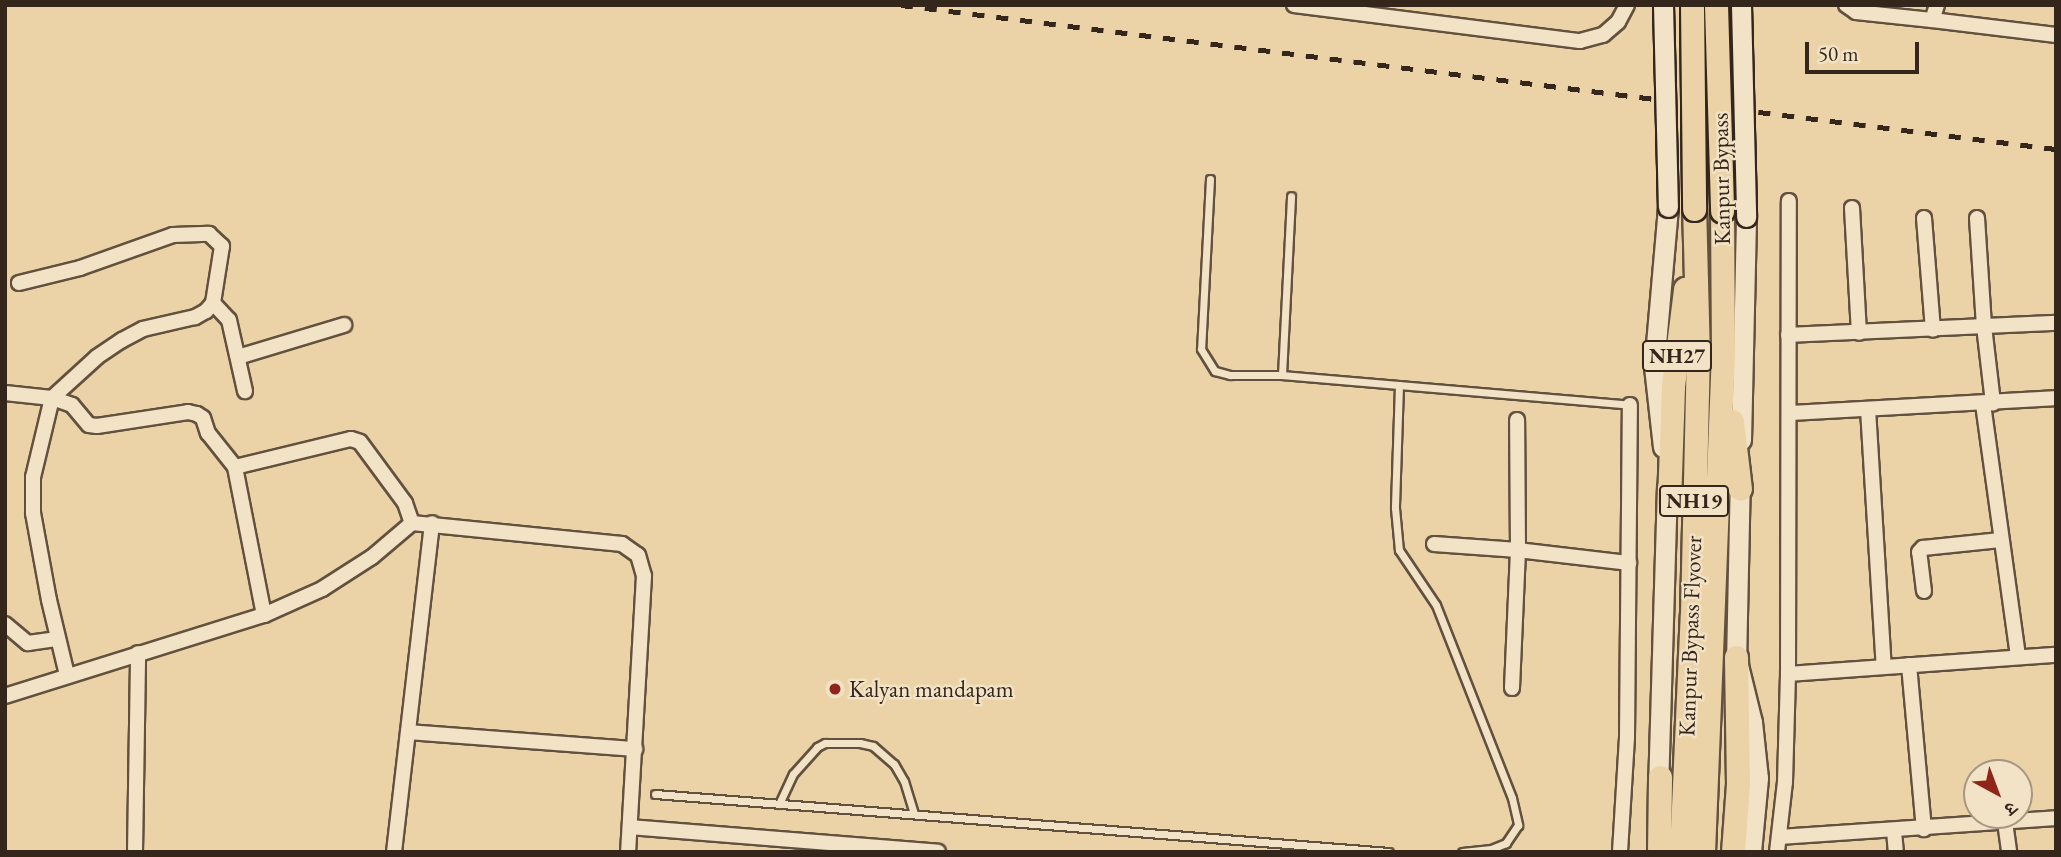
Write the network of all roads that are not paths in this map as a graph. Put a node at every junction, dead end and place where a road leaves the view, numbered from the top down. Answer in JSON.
{"nodes":[{"id":1,"x":1294,"y":5,"type":"edge"},
{"id":2,"x":1627,"y":5,"type":"edge"},
{"id":3,"x":1663,"y":5,"type":"edge"},
{"id":4,"x":1692,"y":5,"type":"edge"},
{"id":5,"x":1716,"y":5,"type":"edge"},
{"id":6,"x":1741,"y":5,"type":"edge"},
{"id":7,"x":1846,"y":5,"type":"edge"},
{"id":8,"x":1937,"y":5,"type":"edge"},
{"id":9,"x":1931,"y":20,"type":"junction"},
{"id":10,"x":2056,"y":35,"type":"edge"},
{"id":11,"x":1210,"y":179,"type":"dead end"},
{"id":12,"x":1291,"y":196,"type":"dead end"},
{"id":13,"x":1789,"y":201,"type":"dead end"},
{"id":14,"x":1852,"y":208,"type":"dead end"},
{"id":15,"x":1695,"y":209,"type":"junction"},
{"id":16,"x":1924,"y":218,"type":"dead end"},
{"id":17,"x":1977,"y":218,"type":"dead end"},
{"id":18,"x":19,"y":283,"type":"dead end"},
{"id":19,"x":213,"y":303,"type":"junction"},
{"id":20,"x":2056,"y":323,"type":"edge"},
{"id":21,"x":344,"y":325,"type":"dead end"},
{"id":22,"x":1984,"y":326,"type":"junction"},
{"id":23,"x":1933,"y":330,"type":"junction"},
{"id":24,"x":1859,"y":333,"type":"junction"},
{"id":25,"x":1788,"y":335,"type":"junction"},
{"id":26,"x":1723,"y":352,"type":"junction"},
{"id":27,"x":238,"y":357,"type":"junction"},
{"id":28,"x":1282,"y":375,"type":"junction"},
{"id":29,"x":1399,"y":385,"type":"junction"},
{"id":30,"x":245,"y":391,"type":"dead end"},
{"id":31,"x":5,"y":393,"type":"edge"},
{"id":32,"x":52,"y":398,"type":"junction"},
{"id":33,"x":2056,"y":398,"type":"edge"},
{"id":34,"x":1988,"y":403,"type":"junction"},
{"id":35,"x":1630,"y":405,"type":"joint"},
{"id":36,"x":1868,"y":409,"type":"junction"},
{"id":37,"x":1789,"y":413,"type":"junction"},
{"id":38,"x":1517,"y":419,"type":"dead end"},
{"id":39,"x":235,"y":467,"type":"junction"},
{"id":40,"x":1740,"y":489,"type":"junction"},
{"id":41,"x":1669,"y":502,"type":"junction"},
{"id":42,"x":412,"y":523,"type":"junction"},
{"id":43,"x":432,"y":523,"type":"junction"},
{"id":44,"x":2001,"y":540,"type":"junction"},
{"id":45,"x":1434,"y":544,"type":"dead end"},
{"id":46,"x":1518,"y":550,"type":"junction"},
{"id":47,"x":1629,"y":563,"type":"junction"},
{"id":48,"x":1924,"y":591,"type":"dead end"},
{"id":49,"x":264,"y":615,"type":"junction"},
{"id":50,"x":5,"y":624,"type":"edge"},
{"id":51,"x":58,"y":639,"type":"junction"},
{"id":52,"x":138,"y":653,"type":"junction"},
{"id":53,"x":2056,"y":655,"type":"edge"},
{"id":54,"x":1736,"y":657,"type":"joint"},
{"id":55,"x":2018,"y":657,"type":"junction"},
{"id":56,"x":1909,"y":665,"type":"junction"},
{"id":57,"x":1884,"y":667,"type":"junction"},
{"id":58,"x":1788,"y":674,"type":"junction"},
{"id":59,"x":67,"y":675,"type":"junction"},
{"id":60,"x":1512,"y":688,"type":"dead end"},
{"id":61,"x":5,"y":696,"type":"edge"},
{"id":62,"x":408,"y":732,"type":"junction"},
{"id":63,"x":635,"y":749,"type":"junction"},
{"id":64,"x":1660,"y":777,"type":"junction"},
{"id":65,"x":1748,"y":781,"type":"junction"},
{"id":66,"x":1697,"y":792,"type":"junction"},
{"id":67,"x":655,"y":794,"type":"dead end"},
{"id":68,"x":779,"y":804,"type":"junction"},
{"id":69,"x":914,"y":814,"type":"junction"},
{"id":70,"x":2056,"y":818,"type":"edge"},
{"id":71,"x":2033,"y":820,"type":"edge"},
{"id":72,"x":1963,"y":826,"type":"edge"},
{"id":73,"x":630,"y":827,"type":"junction"},
{"id":74,"x":1924,"y":829,"type":"junction"},
{"id":75,"x":2006,"y":829,"type":"edge"},
{"id":76,"x":1894,"y":831,"type":"junction"},
{"id":77,"x":1779,"y":836,"type":"junction"},
{"id":78,"x":747,"y":845,"type":"edge"},
{"id":79,"x":135,"y":852,"type":"edge"},
{"id":80,"x":394,"y":852,"type":"edge"},
{"id":81,"x":628,"y":852,"type":"edge"},
{"id":82,"x":938,"y":852,"type":"edge"},
{"id":83,"x":1389,"y":852,"type":"edge"},
{"id":84,"x":1462,"y":852,"type":"edge"},
{"id":85,"x":1620,"y":852,"type":"edge"},
{"id":86,"x":1647,"y":852,"type":"edge"},
{"id":87,"x":1659,"y":852,"type":"edge"},
{"id":88,"x":1681,"y":852,"type":"edge"},
{"id":89,"x":1703,"y":852,"type":"edge"},
{"id":90,"x":1733,"y":852,"type":"edge"},
{"id":91,"x":1751,"y":852,"type":"edge"},
{"id":92,"x":1777,"y":852,"type":"edge"},
{"id":93,"x":1896,"y":852,"type":"edge"},
{"id":94,"x":2008,"y":852,"type":"edge"}],
"edges":[{"from":1,"to":2,"type":"street"},
{"from":3,"to":41,"type":"main road","bridge":true},
{"from":4,"to":15,"type":"highway","name":"Kanpur Bypass","number":"NH19","bridge":true},
{"from":5,"to":26,"type":"highway","name":"Kanpur Bypass","number":"NH19","bridge":true},
{"from":6,"to":40,"type":"main road","bridge":true},
{"from":7,"to":9,"type":"street"},
{"from":8,"to":9,"type":"street"},
{"from":9,"to":10,"type":"street"},
{"from":11,"to":28,"type":"lane"},
{"from":12,"to":28,"type":"lane"},
{"from":13,"to":25,"type":"street"},
{"from":14,"to":24,"type":"street"},
{"from":15,"to":41,"type":"highway","number":"NH27"},
{"from":15,"to":66,"type":"highway","name":"Kanpur Bypass Flyover","number":"NH19"},
{"from":16,"to":23,"type":"street"},
{"from":17,"to":22,"type":"street"},
{"from":18,"to":19,"type":"street"},
{"from":19,"to":27,"type":"street"},
{"from":19,"to":32,"type":"street"},
{"from":20,"to":22,"type":"street"},
{"from":21,"to":27,"type":"street"},
{"from":22,"to":23,"type":"street"},
{"from":22,"to":34,"type":"street"},
{"from":23,"to":24,"type":"street"},
{"from":24,"to":25,"type":"street"},
{"from":25,"to":37,"type":"street"},
{"from":26,"to":40,"type":"highway","number":"NH27"},
{"from":26,"to":66,"type":"highway","name":"Kanpur Bypass Flyover","number":"NH19"},
{"from":27,"to":30,"type":"street"},
{"from":28,"to":29,"type":"lane"},
{"from":29,"to":35,"type":"lane"},
{"from":29,"to":84,"type":"lane"},
{"from":31,"to":32,"type":"street"},
{"from":32,"to":39,"type":"street"},
{"from":32,"to":51,"type":"street"},
{"from":33,"to":34,"type":"street"},
{"from":34,"to":36,"type":"street"},
{"from":34,"to":44,"type":"street"},
{"from":35,"to":47,"type":"street"},
{"from":36,"to":37,"type":"street"},
{"from":36,"to":57,"type":"street"},
{"from":37,"to":58,"type":"street"},
{"from":38,"to":46,"type":"street"},
{"from":39,"to":42,"type":"street"},
{"from":39,"to":49,"type":"street"},
{"from":40,"to":54,"type":"main road","number":"NH27"},
{"from":41,"to":64,"type":"main road","number":"NH27"},
{"from":42,"to":43,"type":"street"},
{"from":42,"to":49,"type":"street"},
{"from":43,"to":62,"type":"street"},
{"from":43,"to":63,"type":"street"},
{"from":44,"to":48,"type":"street"},
{"from":44,"to":55,"type":"street"},
{"from":45,"to":46,"type":"street"},
{"from":46,"to":47,"type":"street"},
{"from":46,"to":60,"type":"street"},
{"from":47,"to":85,"type":"street"},
{"from":49,"to":52,"type":"street"},
{"from":50,"to":51,"type":"street"},
{"from":51,"to":59,"type":"street"},
{"from":52,"to":59,"type":"street"},
{"from":52,"to":79,"type":"street"},
{"from":53,"to":55,"type":"street"},
{"from":54,"to":65,"type":"highway","number":"NH27"},
{"from":55,"to":56,"type":"street"},
{"from":56,"to":57,"type":"street"},
{"from":56,"to":74,"type":"street"},
{"from":57,"to":58,"type":"street"},
{"from":58,"to":77,"type":"street"},
{"from":59,"to":61,"type":"street"},
{"from":62,"to":63,"type":"street"},
{"from":62,"to":80,"type":"street"},
{"from":63,"to":73,"type":"street"},
{"from":64,"to":86,"type":"main road"},
{"from":64,"to":87,"type":"highway","number":"NH27"},
{"from":65,"to":90,"type":"highway","number":"NH27"},
{"from":65,"to":91,"type":"main road"},
{"from":66,"to":88,"type":"highway","name":"Kanpur Bypass Flyover","number":"NH19"},
{"from":66,"to":89,"type":"highway","name":"Kanpur Bypass Flyover","number":"NH19"},
{"from":67,"to":68,"type":"lane"},
{"from":68,"to":69,"type":"lane"},
{"from":68,"to":69,"type":"lane"},
{"from":69,"to":83,"type":"lane"},
{"from":70,"to":71,"type":"street"},
{"from":72,"to":74,"type":"street"},
{"from":73,"to":78,"type":"street"},
{"from":73,"to":81,"type":"street"},
{"from":74,"to":76,"type":"street"},
{"from":75,"to":94,"type":"street"},
{"from":76,"to":77,"type":"street"},
{"from":76,"to":93,"type":"street"},
{"from":77,"to":92,"type":"street"},
{"from":78,"to":82,"type":"street"}]}
